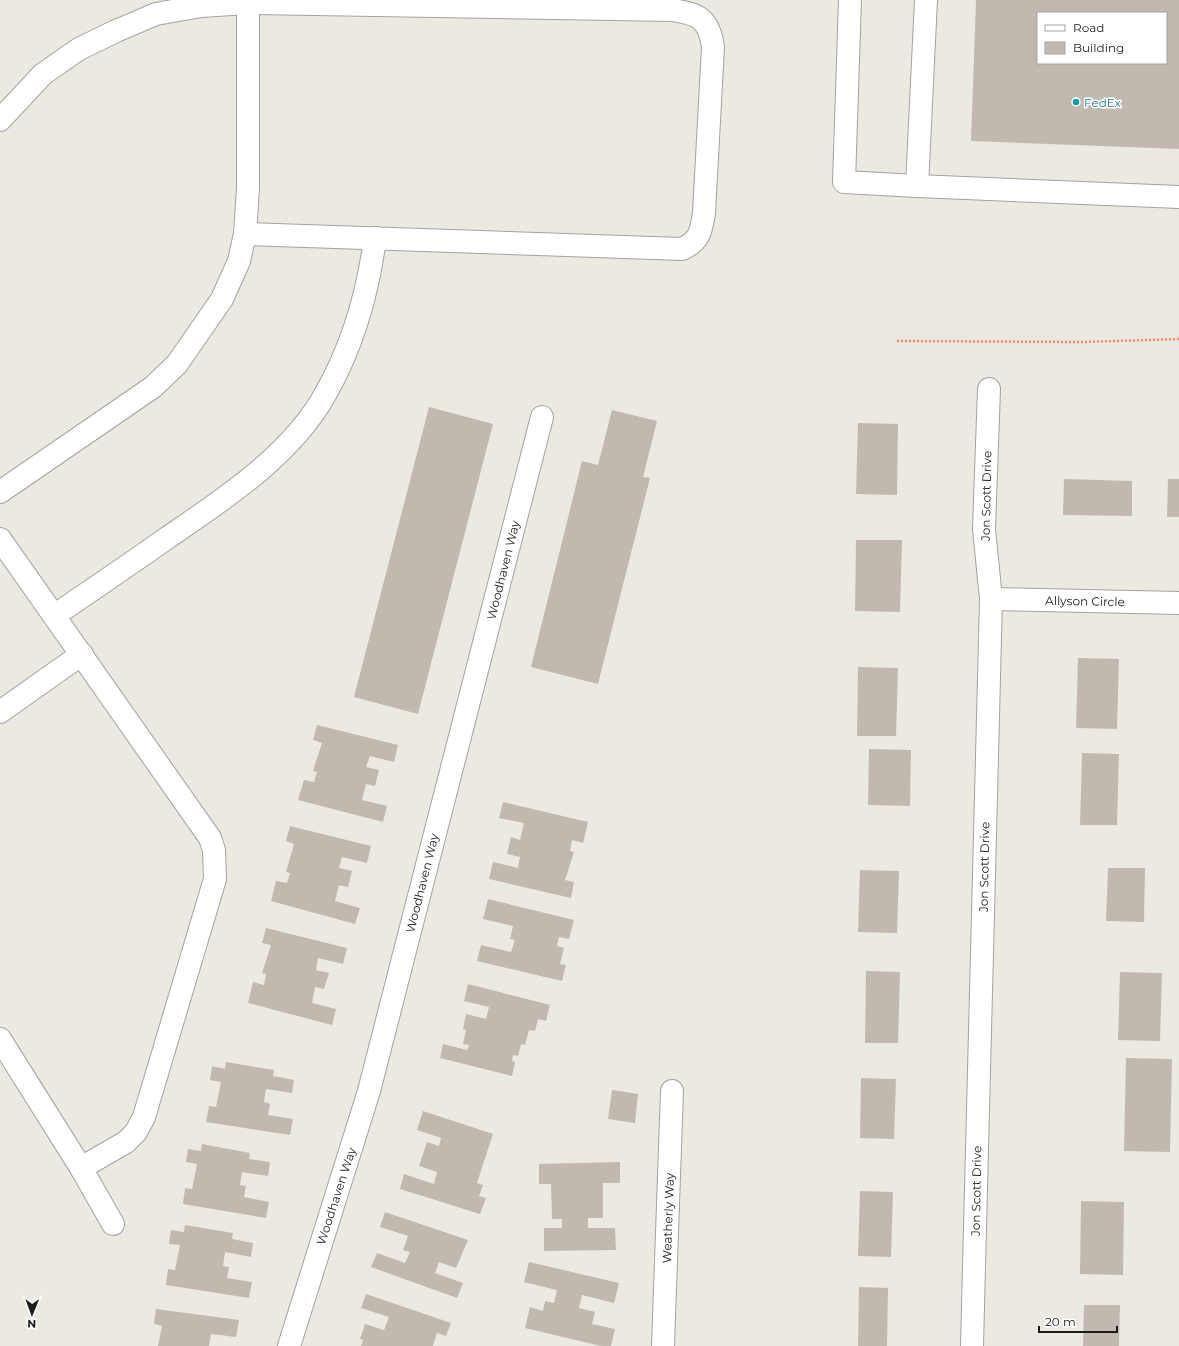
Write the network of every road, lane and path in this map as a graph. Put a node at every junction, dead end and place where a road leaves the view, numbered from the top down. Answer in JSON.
{"nodes":[{"id":1,"x":850,"y":0,"type":"edge"},
{"id":2,"x":926,"y":0,"type":"edge"},
{"id":3,"x":248,"y":2,"type":"edge"},
{"id":4,"x":0,"y":120,"type":"edge"},
{"id":5,"x":916,"y":186,"type":"junction"},
{"id":6,"x":1179,"y":197,"type":"edge"},
{"id":7,"x":245,"y":234,"type":"junction"},
{"id":8,"x":375,"y":238,"type":"junction"},
{"id":9,"x":1179,"y":339,"type":"edge"},
{"id":10,"x":896,"y":341,"type":"dead end"},
{"id":11,"x":989,"y":389,"type":"dead end"},
{"id":12,"x":542,"y":417,"type":"dead end"},
{"id":13,"x":0,"y":492,"type":"edge"},
{"id":14,"x":0,"y":539,"type":"edge"},
{"id":15,"x":991,"y":599,"type":"junction"},
{"id":16,"x":1179,"y":602,"type":"edge"},
{"id":17,"x":55,"y":615,"type":"junction"},
{"id":18,"x":82,"y":654,"type":"junction"},
{"id":19,"x":0,"y":712,"type":"edge"},
{"id":20,"x":0,"y":1039,"type":"edge"},
{"id":21,"x":672,"y":1091,"type":"dead end"},
{"id":22,"x":81,"y":1168,"type":"junction"},
{"id":23,"x":113,"y":1224,"type":"dead end"},
{"id":24,"x":289,"y":1346,"type":"edge"},
{"id":25,"x":663,"y":1346,"type":"edge"},
{"id":26,"x":972,"y":1346,"type":"edge"}],
"edges":[{"from":1,"to":5,"type":"street"},
{"from":2,"to":5,"type":"street"},
{"from":3,"to":4,"type":"street"},
{"from":3,"to":7,"type":"street"},
{"from":3,"to":8,"type":"street"},
{"from":5,"to":6,"type":"street"},
{"from":7,"to":8,"type":"street"},
{"from":7,"to":13,"type":"street"},
{"from":8,"to":17,"type":"street"},
{"from":9,"to":10,"type":"path"},
{"from":11,"to":15,"type":"street","name":"Jon Scott Drive"},
{"from":12,"to":24,"type":"street","name":"Woodhaven Way"},
{"from":14,"to":17,"type":"street"},
{"from":15,"to":16,"type":"street","name":"Allyson Circle"},
{"from":15,"to":26,"type":"street","name":"Jon Scott Drive"},
{"from":17,"to":18,"type":"street"},
{"from":18,"to":19,"type":"street"},
{"from":18,"to":22,"type":"street"},
{"from":20,"to":22,"type":"street"},
{"from":21,"to":25,"type":"street","name":"Weatherly Way"},
{"from":22,"to":23,"type":"street"}]}
